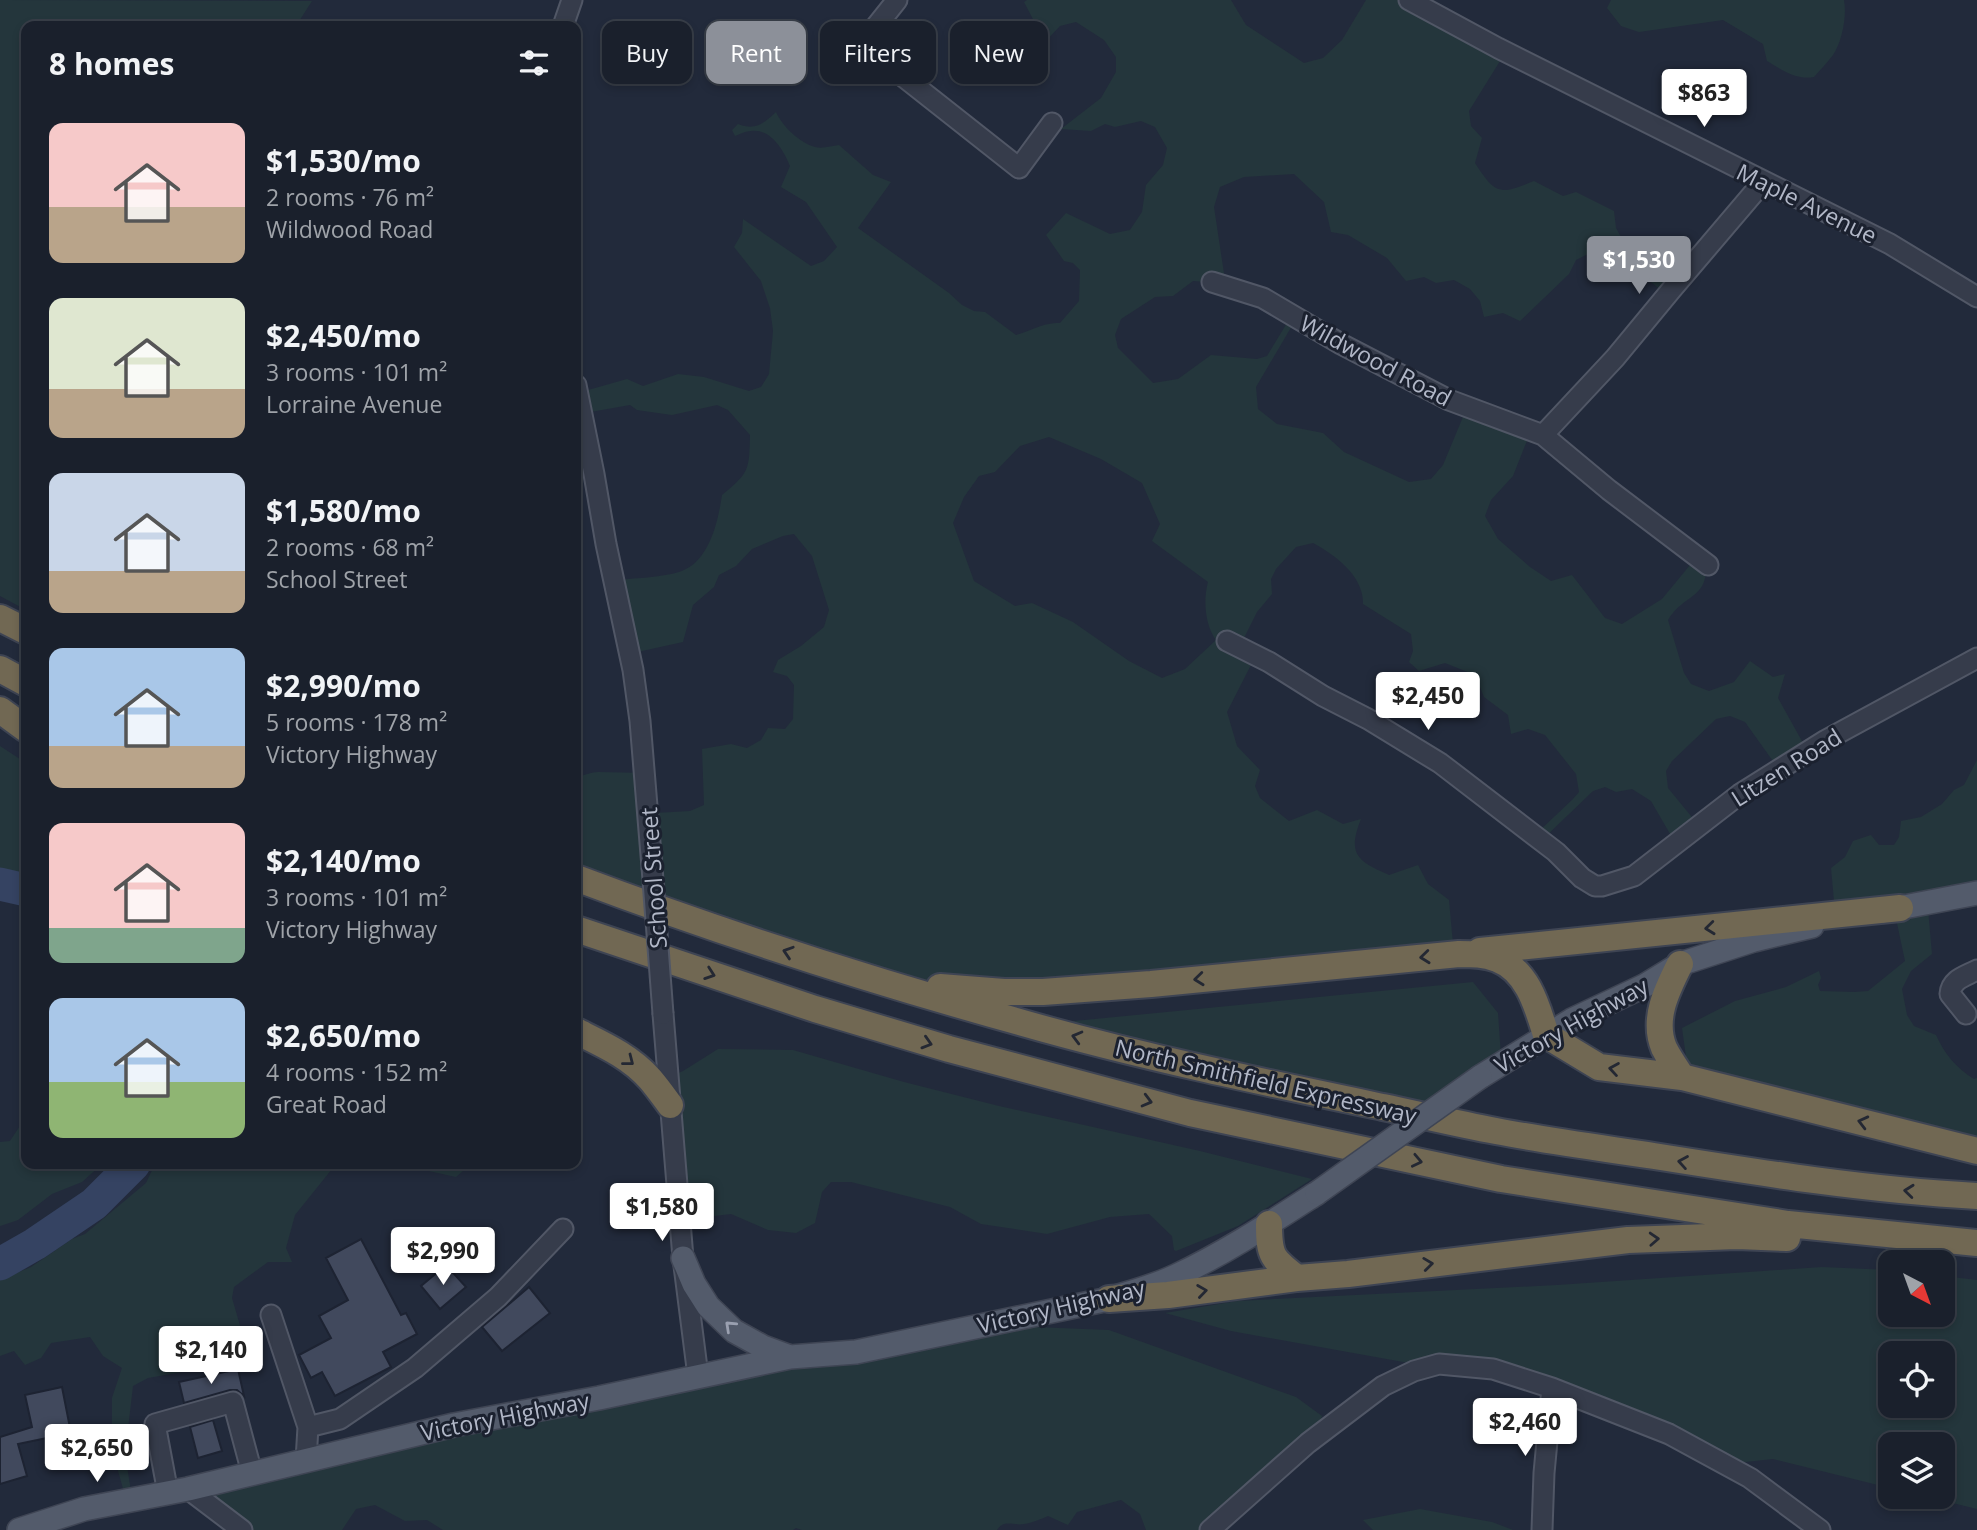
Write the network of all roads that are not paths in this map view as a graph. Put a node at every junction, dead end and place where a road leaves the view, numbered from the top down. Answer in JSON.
{"nodes":[{"id":1,"x":572,"y":0,"type":"edge"},
{"id":2,"x":897,"y":0,"type":"edge"},
{"id":3,"x":1409,"y":0,"type":"edge"},
{"id":4,"x":565,"y":21,"type":"edge"},
{"id":5,"x":1052,"y":123,"type":"dead end"},
{"id":6,"x":1763,"y":182,"type":"junction"},
{"id":7,"x":1212,"y":282,"type":"dead end"},
{"id":8,"x":1977,"y":297,"type":"edge"},
{"id":9,"x":581,"y":410,"type":"edge"},
{"id":10,"x":1543,"y":435,"type":"junction"},
{"id":11,"x":1708,"y":565,"type":"dead end"},
{"id":12,"x":0,"y":618,"type":"edge"},
{"id":13,"x":21,"y":628,"type":"edge"},
{"id":14,"x":1227,"y":640,"type":"dead end"},
{"id":15,"x":1977,"y":658,"type":"edge"},
{"id":16,"x":0,"y":669,"type":"edge"},
{"id":17,"x":21,"y":680,"type":"edge"},
{"id":18,"x":0,"y":710,"type":"edge"},
{"id":19,"x":21,"y":725,"type":"edge"},
{"id":20,"x":581,"y":880,"type":"edge"},
{"id":21,"x":1977,"y":893,"type":"edge"},
{"id":22,"x":1900,"y":908,"type":"junction"},
{"id":23,"x":581,"y":931,"type":"edge"},
{"id":24,"x":1459,"y":954,"type":"junction"},
{"id":25,"x":1680,"y":964,"type":"junction"},
{"id":26,"x":832,"y":967,"type":"junction"},
{"id":27,"x":1977,"y":970,"type":"edge"},
{"id":28,"x":1966,"y":1014,"type":"dead end"},
{"id":29,"x":581,"y":1034,"type":"edge"},
{"id":30,"x":1546,"y":1035,"type":"junction"},
{"id":31,"x":1682,"y":1077,"type":"junction"},
{"id":32,"x":670,"y":1105,"type":"junction"},
{"id":33,"x":1977,"y":1150,"type":"edge"},
{"id":34,"x":1977,"y":1196,"type":"edge"},
{"id":35,"x":1269,"y":1224,"type":"junction"},
{"id":36,"x":563,"y":1229,"type":"dead end"},
{"id":37,"x":1867,"y":1233,"type":"junction"},
{"id":38,"x":1977,"y":1243,"type":"edge"},
{"id":39,"x":683,"y":1258,"type":"junction"},
{"id":40,"x":1297,"y":1278,"type":"junction"},
{"id":41,"x":1110,"y":1299,"type":"junction"},
{"id":42,"x":271,"y":1315,"type":"dead end"},
{"id":43,"x":790,"y":1357,"type":"junction"},
{"id":44,"x":698,"y":1376,"type":"junction"},
{"id":45,"x":1552,"y":1388,"type":"junction"},
{"id":46,"x":308,"y":1426,"type":"junction"},
{"id":47,"x":306,"y":1461,"type":"junction"},
{"id":48,"x":252,"y":1474,"type":"junction"},
{"id":49,"x":178,"y":1491,"type":"junction"},
{"id":50,"x":19,"y":1530,"type":"edge"},
{"id":51,"x":242,"y":1530,"type":"edge"},
{"id":52,"x":1210,"y":1530,"type":"edge"},
{"id":53,"x":1542,"y":1530,"type":"edge"},
{"id":54,"x":1820,"y":1530,"type":"edge"}],
"edges":[{"from":1,"to":4,"type":"street"},
{"from":2,"to":5,"type":"street"},
{"from":3,"to":6,"type":"street","name":"Maple Avenue"},
{"from":6,"to":8,"type":"street","name":"Maple Avenue"},
{"from":6,"to":10,"type":"street"},
{"from":7,"to":10,"type":"street","name":"Wildwood Road"},
{"from":9,"to":32,"type":"street","name":"School Street","bridge":true},
{"from":10,"to":11,"type":"street","name":"Wildwood Road"},
{"from":12,"to":13,"type":"highway"},
{"from":14,"to":15,"type":"street","name":"Litzen Road"},
{"from":16,"to":17,"type":"highway"},
{"from":18,"to":19,"type":"highway"},
{"from":26,"to":20,"type":"highway","name":"North Smithfield Expressway","one_way":true},
{"from":21,"to":22,"type":"main road","name":"Victory Highway"},
{"from":22,"to":24,"type":"highway","one_way":true},
{"from":22,"to":25,"type":"main road","name":"Victory Highway"},
{"from":23,"to":37,"type":"highway","name":"North Smithfield Expressway","one_way":true},
{"from":24,"to":26,"type":"highway","one_way":true},
{"from":24,"to":30,"type":"highway"},
{"from":25,"to":30,"type":"main road","name":"Victory Highway"},
{"from":25,"to":31,"type":"highway"},
{"from":34,"to":26,"type":"highway","name":"North Smithfield Expressway","one_way":true},
{"from":27,"to":28,"type":"street"},
{"from":29,"to":32,"type":"highway","one_way":true},
{"from":31,"to":30,"type":"highway","one_way":true},
{"from":30,"to":35,"type":"main road","name":"Victory Highway","bridge":true},
{"from":33,"to":31,"type":"highway","one_way":true},
{"from":32,"to":39,"type":"street","name":"School Street"},
{"from":35,"to":40,"type":"highway"},
{"from":35,"to":41,"type":"main road","name":"Victory Highway"},
{"from":36,"to":46,"type":"street"},
{"from":37,"to":38,"type":"highway","name":"North Smithfield Expressway"},
{"from":40,"to":37,"type":"highway","one_way":true},
{"from":43,"to":39,"type":"main road","one_way":true},
{"from":39,"to":44,"type":"street","name":"School Street"},
{"from":41,"to":40,"type":"highway","one_way":true},
{"from":41,"to":43,"type":"main road","name":"Victory Highway"},
{"from":42,"to":46,"type":"street"},
{"from":43,"to":44,"type":"main road","name":"Victory Highway"},
{"from":44,"to":47,"type":"main road","name":"Victory Highway"},
{"from":45,"to":52,"type":"street"},
{"from":45,"to":53,"type":"street"},
{"from":45,"to":54,"type":"street"},
{"from":46,"to":47,"type":"street"},
{"from":47,"to":48,"type":"main road","name":"Victory Highway"},
{"from":48,"to":49,"type":"main road","name":"Victory Highway"},
{"from":48,"to":49,"type":"street"},
{"from":49,"to":50,"type":"main road","name":"Victory Highway"},
{"from":49,"to":51,"type":"street"}]}
